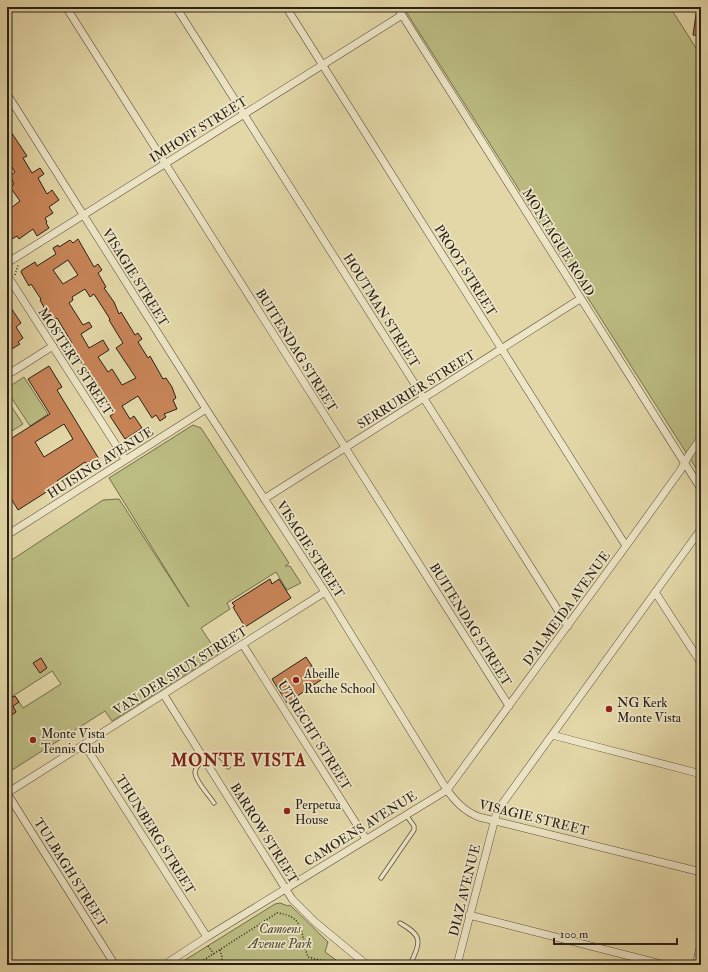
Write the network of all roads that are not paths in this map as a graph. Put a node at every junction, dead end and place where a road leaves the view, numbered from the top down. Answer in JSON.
{"nodes":[{"id":1,"x":66,"y":7,"type":"edge"},
{"id":2,"x":176,"y":7,"type":"edge"},
{"id":3,"x":286,"y":7,"type":"edge"},
{"id":4,"x":397,"y":7,"type":"edge"},
{"id":5,"x":402,"y":15,"type":"junction"},
{"id":6,"x":323,"y":64,"type":"junction"},
{"id":7,"x":7,"y":94,"type":"edge"},
{"id":8,"x":244,"y":114,"type":"junction"},
{"id":9,"x":165,"y":164,"type":"junction"},
{"id":10,"x":83,"y":215,"type":"junction"},
{"id":11,"x":7,"y":264,"type":"edge"},
{"id":12,"x":7,"y":275,"type":"edge"},
{"id":13,"x":580,"y":299,"type":"junction"},
{"id":14,"x":53,"y":346,"type":"junction"},
{"id":15,"x":502,"y":349,"type":"junction"},
{"id":16,"x":7,"y":375,"type":"edge"},
{"id":17,"x":423,"y":398,"type":"junction"},
{"id":18,"x":206,"y":409,"type":"junction"},
{"id":19,"x":701,"y":438,"type":"edge"},
{"id":20,"x":345,"y":448,"type":"junction"},
{"id":21,"x":125,"y":460,"type":"junction"},
{"id":22,"x":684,"y":463,"type":"junction"},
{"id":23,"x":701,"y":489,"type":"edge"},
{"id":24,"x":264,"y":499,"type":"junction"},
{"id":25,"x":701,"y":529,"type":"edge"},
{"id":26,"x":7,"y":535,"type":"edge"},
{"id":27,"x":626,"y":546,"type":"junction"},
{"id":28,"x":324,"y":592,"type":"junction"},
{"id":29,"x":655,"y":592,"type":"junction"},
{"id":30,"x":568,"y":626,"type":"junction"},
{"id":31,"x":243,"y":645,"type":"junction"},
{"id":32,"x":701,"y":663,"type":"edge"},
{"id":33,"x":164,"y":695,"type":"junction"},
{"id":34,"x":509,"y":706,"type":"junction"},
{"id":35,"x":552,"y":735,"type":"junction"},
{"id":36,"x":84,"y":744,"type":"junction"},
{"id":37,"x":205,"y":759,"type":"junction"},
{"id":38,"x":228,"y":766,"type":"dead end"},
{"id":39,"x":701,"y":774,"type":"edge"},
{"id":40,"x":447,"y":790,"type":"junction"},
{"id":41,"x":7,"y":793,"type":"edge"},
{"id":42,"x":214,"y":802,"type":"dead end"},
{"id":43,"x":405,"y":814,"type":"junction"},
{"id":44,"x":494,"y":820,"type":"junction"},
{"id":45,"x":366,"y":839,"type":"junction"},
{"id":46,"x":701,"y":872,"type":"edge"},
{"id":47,"x":381,"y":878,"type":"dead end"},
{"id":48,"x":286,"y":888,"type":"junction"},
{"id":49,"x":469,"y":915,"type":"junction"},
{"id":50,"x":400,"y":923,"type":"dead end"},
{"id":51,"x":207,"y":937,"type":"junction"},
{"id":52,"x":701,"y":944,"type":"edge"},
{"id":53,"x":115,"y":965,"type":"edge"},
{"id":54,"x":164,"y":965,"type":"edge"},
{"id":55,"x":367,"y":965,"type":"edge"},
{"id":56,"x":410,"y":965,"type":"edge"},
{"id":57,"x":457,"y":965,"type":"edge"},
{"id":58,"x":665,"y":965,"type":"edge"},
{"id":59,"x":696,"y":965,"type":"edge"}],
"edges":[{"from":1,"to":9,"type":"street","name":"BUITENDAG STREET"},
{"from":2,"to":8,"type":"street","name":"HOUTMAN STREET"},
{"from":3,"to":6,"type":"street","name":"PROOT STREET"},
{"from":4,"to":5,"type":"street","name":"MONTAGUE ROAD"},
{"from":5,"to":6,"type":"street","name":"IMHOFF STREET"},
{"from":5,"to":13,"type":"street","name":"MONTAGUE ROAD"},
{"from":6,"to":8,"type":"street","name":"IMHOFF STREET"},
{"from":6,"to":15,"type":"street","name":"PROOT STREET"},
{"from":7,"to":10,"type":"street","name":"VISAGIE STREET"},
{"from":8,"to":9,"type":"street","name":"IMHOFF STREET"},
{"from":8,"to":17,"type":"street","name":"HOUTMAN STREET"},
{"from":9,"to":10,"type":"street","name":"IMHOFF STREET"},
{"from":9,"to":20,"type":"street","name":"BUITENDAG STREET"},
{"from":10,"to":11,"type":"street","name":"IMHOFF STREET"},
{"from":10,"to":18,"type":"street","name":"VISAGIE STREET"},
{"from":12,"to":14,"type":"street","name":"MOSTERT STREET"},
{"from":13,"to":15,"type":"street","name":"SERRURIER STREET"},
{"from":13,"to":22,"type":"street","name":"MONTAGUE ROAD"},
{"from":14,"to":16,"type":"street"},
{"from":14,"to":21,"type":"street","name":"MOSTERT STREET"},
{"from":15,"to":17,"type":"street","name":"SERRURIER STREET"},
{"from":15,"to":27,"type":"street","name":"PROOT STREET"},
{"from":17,"to":20,"type":"street","name":"SERRURIER STREET"},
{"from":17,"to":30,"type":"street","name":"HOUTMAN STREET"},
{"from":18,"to":21,"type":"street","name":"HUISING AVENUE"},
{"from":18,"to":24,"type":"street","name":"VISAGIE STREET"},
{"from":19,"to":22,"type":"street","name":"D'ALMEIDA AVENUE"},
{"from":20,"to":24,"type":"street","name":"SERRURIER STREET"},
{"from":20,"to":34,"type":"street","name":"BUITENDAG STREET"},
{"from":21,"to":26,"type":"street","name":"HUISING AVENUE"},
{"from":22,"to":23,"type":"street","name":"MONTAGUE ROAD"},
{"from":22,"to":27,"type":"street","name":"D'ALMEIDA AVENUE"},
{"from":24,"to":28,"type":"street","name":"VISAGIE STREET"},
{"from":25,"to":29,"type":"street"},
{"from":27,"to":30,"type":"street","name":"D'ALMEIDA AVENUE"},
{"from":28,"to":31,"type":"street","name":"VAN DER SPUY STREET"},
{"from":28,"to":40,"type":"street","name":"VISAGIE STREET"},
{"from":29,"to":32,"type":"street"},
{"from":29,"to":35,"type":"street"},
{"from":30,"to":34,"type":"street","name":"D'ALMEIDA AVENUE"},
{"from":31,"to":33,"type":"street","name":"VAN DER SPUY STREET"},
{"from":31,"to":45,"type":"street","name":"UTRECHT STREET"},
{"from":33,"to":36,"type":"street","name":"VAN DER SPUY STREET"},
{"from":33,"to":37,"type":"street","name":"BARROW STREET"},
{"from":34,"to":40,"type":"street","name":"D'ALMEIDA AVENUE"},
{"from":35,"to":39,"type":"street"},
{"from":35,"to":44,"type":"street"},
{"from":36,"to":41,"type":"street","name":"VAN DER SPUY STREET"},
{"from":36,"to":51,"type":"street","name":"THUNBERG STREET"},
{"from":37,"to":38,"type":"lane"},
{"from":37,"to":42,"type":"lane"},
{"from":37,"to":48,"type":"street","name":"BARROW STREET"},
{"from":40,"to":43,"type":"street","name":"CAMOENS AVENUE"},
{"from":40,"to":44,"type":"street","name":"VISAGIE STREET"},
{"from":41,"to":53,"type":"street","name":"TULBAGH STREET"},
{"from":43,"to":45,"type":"street","name":"CAMOENS AVENUE"},
{"from":43,"to":47,"type":"lane"},
{"from":44,"to":46,"type":"street","name":"VISAGIE STREET"},
{"from":44,"to":49,"type":"street","name":"DIAZ AVENUE"},
{"from":45,"to":48,"type":"street","name":"CAMOENS AVENUE"},
{"from":48,"to":51,"type":"street","name":"CAMOENS AVENUE"},
{"from":48,"to":55,"type":"street","name":"BARROW STREET"},
{"from":49,"to":57,"type":"street","name":"DIAZ AVENUE"},
{"from":49,"to":58,"type":"street"},
{"from":50,"to":56,"type":"lane"},
{"from":51,"to":54,"type":"street","name":"CAMOENS AVENUE"},
{"from":52,"to":59,"type":"street"}]}
